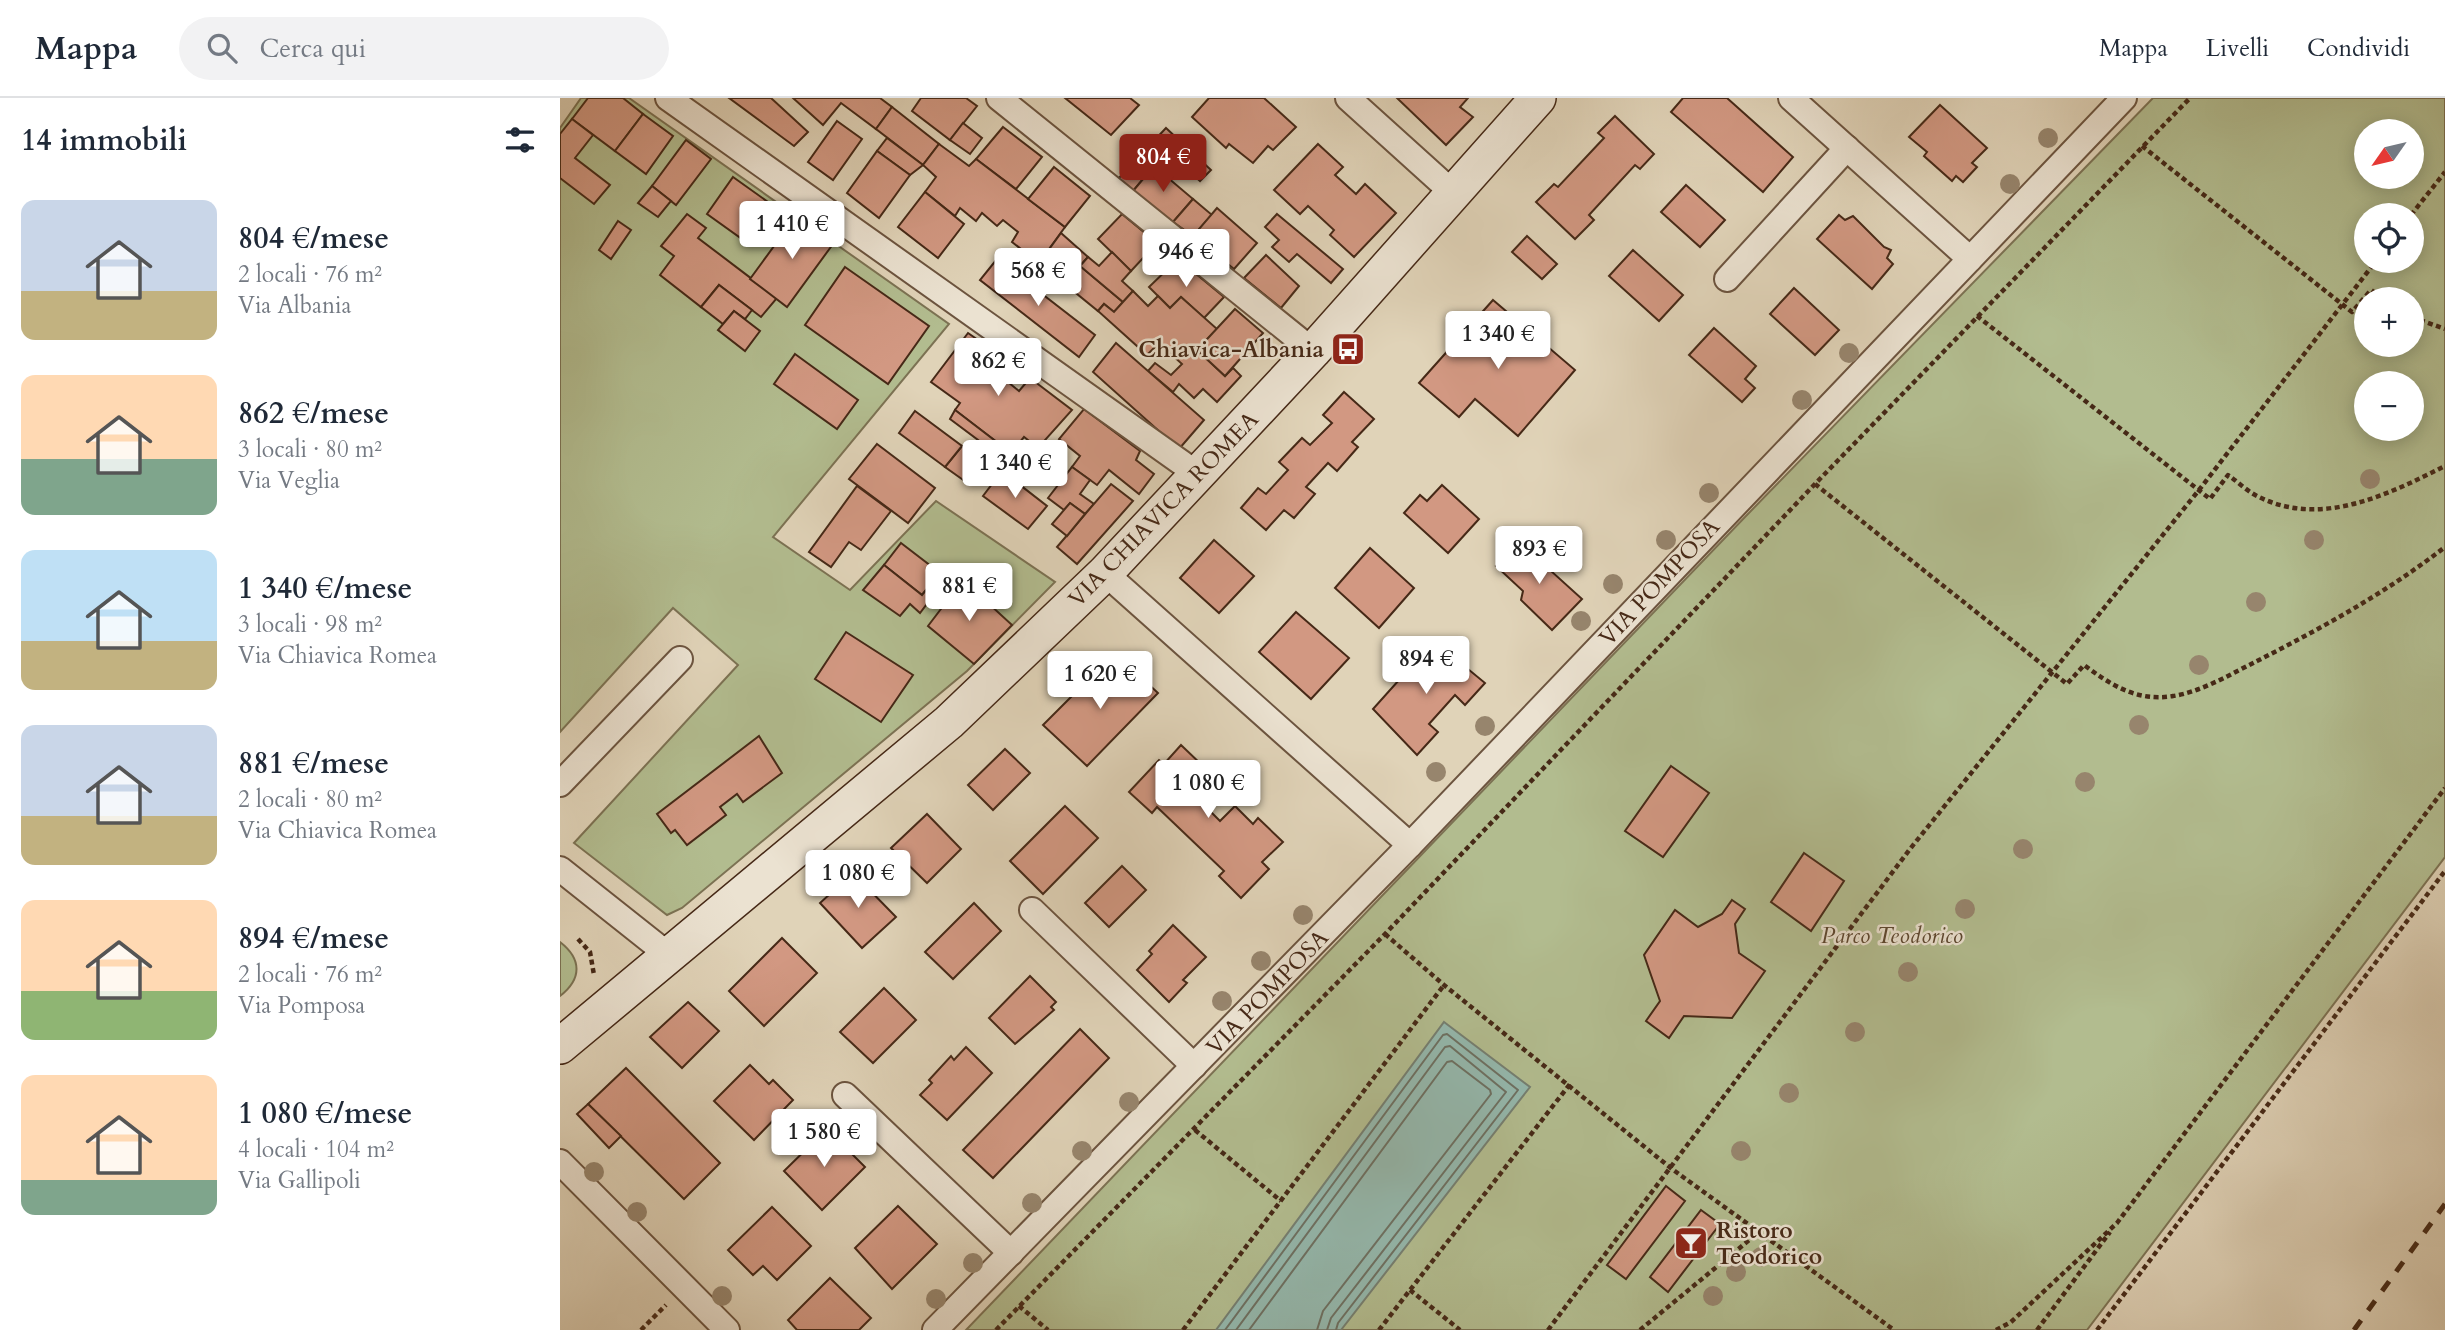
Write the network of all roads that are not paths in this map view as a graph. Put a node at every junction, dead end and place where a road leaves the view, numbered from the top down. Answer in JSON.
{"nodes":[{"id":1,"x":668,"y":98,"type":"edge"},
{"id":2,"x":999,"y":98,"type":"edge"},
{"id":3,"x":1348,"y":98,"type":"edge"},
{"id":4,"x":1538,"y":98,"type":"edge"},
{"id":5,"x":1791,"y":98,"type":"edge"},
{"id":6,"x":2124,"y":98,"type":"edge"},
{"id":7,"x":1847,"y":148,"type":"junction"},
{"id":8,"x":1452,"y":192,"type":"junction"},
{"id":9,"x":1970,"y":259,"type":"junction"},
{"id":10,"x":1727,"y":279,"type":"dead end"},
{"id":11,"x":1313,"y":351,"type":"junction"},
{"id":12,"x":1196,"y":473,"type":"junction"},
{"id":13,"x":1105,"y":573,"type":"junction"},
{"id":14,"x":680,"y":659,"type":"dead end"},
{"id":15,"x":560,"y":785,"type":"edge"},
{"id":16,"x":1410,"y":845,"type":"junction"},
{"id":17,"x":560,"y":869,"type":"edge"},
{"id":18,"x":1032,"y":910,"type":"dead end"},
{"id":19,"x":671,"y":957,"type":"junction"},
{"id":20,"x":560,"y":1046,"type":"edge"},
{"id":21,"x":1194,"y":1066,"type":"junction"},
{"id":22,"x":845,"y":1095,"type":"dead end"},
{"id":23,"x":560,"y":1162,"type":"edge"},
{"id":24,"x":1012,"y":1253,"type":"junction"},
{"id":25,"x":727,"y":1330,"type":"edge"},
{"id":26,"x":936,"y":1330,"type":"edge"}],
"edges":[{"from":1,"to":12,"type":"street"},
{"from":2,"to":11,"type":"street"},
{"from":3,"to":8,"type":"street"},
{"from":4,"to":8,"type":"street","name":"VIA CHIAVICA ROMEA"},
{"from":5,"to":7,"type":"street"},
{"from":6,"to":9,"type":"street","name":"VIA POMPOSA"},
{"from":7,"to":9,"type":"street"},
{"from":7,"to":10,"type":"street"},
{"from":8,"to":11,"type":"street","name":"VIA CHIAVICA ROMEA"},
{"from":9,"to":16,"type":"street","name":"VIA POMPOSA"},
{"from":11,"to":12,"type":"street","name":"VIA CHIAVICA ROMEA"},
{"from":12,"to":13,"type":"street","name":"VIA CHIAVICA ROMEA"},
{"from":13,"to":16,"type":"street"},
{"from":13,"to":19,"type":"street","name":"VIA CHIAVICA ROMEA"},
{"from":14,"to":15,"type":"street"},
{"from":16,"to":21,"type":"street","name":"VIA POMPOSA"},
{"from":17,"to":19,"type":"street"},
{"from":18,"to":21,"type":"street","name":"VIA POMPOSA"},
{"from":19,"to":20,"type":"street","name":"VIA CHIAVICA ROMEA"},
{"from":21,"to":24,"type":"street","name":"VIA POMPOSA"},
{"from":22,"to":24,"type":"street"},
{"from":23,"to":25,"type":"street"},
{"from":24,"to":26,"type":"street","name":"VIA POMPOSA"}]}
